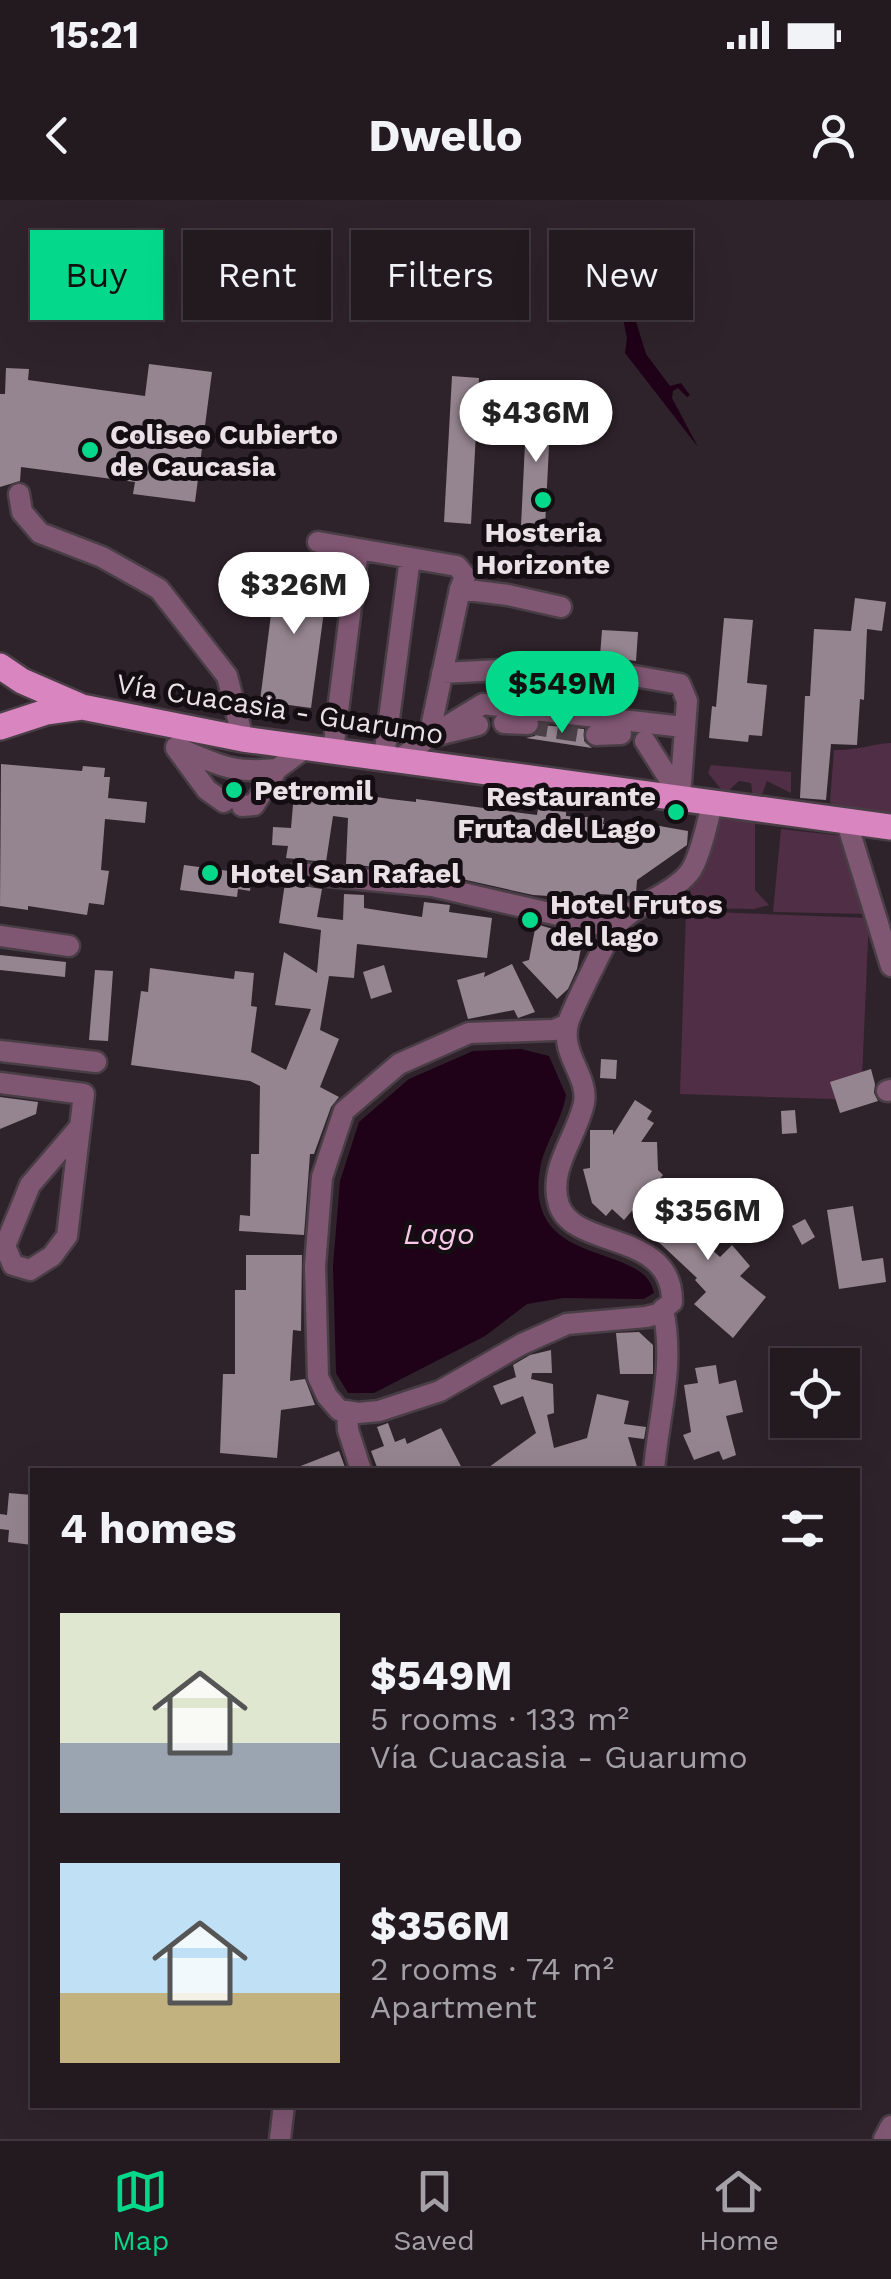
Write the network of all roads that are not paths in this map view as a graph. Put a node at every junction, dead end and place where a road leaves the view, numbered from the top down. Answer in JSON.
{"nodes":[{"id":1,"x":20,"y":494,"type":"dead end"},
{"id":2,"x":318,"y":542,"type":"dead end"},
{"id":3,"x":358,"y":550,"type":"junction"},
{"id":4,"x":410,"y":558,"type":"junction"},
{"id":5,"x":460,"y":589,"type":"junction"},
{"id":6,"x":561,"y":606,"type":"dead end"},
{"id":7,"x":0,"y":666,"type":"edge"},
{"id":8,"x":442,"y":673,"type":"junction"},
{"id":9,"x":11,"y":682,"type":"edge"},
{"id":10,"x":82,"y":707,"type":"junction"},
{"id":11,"x":504,"y":724,"type":"dead end"},
{"id":12,"x":528,"y":724,"type":"tunnel mouth"},
{"id":13,"x":478,"y":725,"type":"dead end"},
{"id":14,"x":0,"y":727,"type":"edge"},
{"id":15,"x":683,"y":727,"type":"junction"},
{"id":16,"x":621,"y":734,"type":"dead end"},
{"id":17,"x":596,"y":735,"type":"tunnel mouth"},
{"id":18,"x":169,"y":736,"type":"junction"},
{"id":19,"x":429,"y":737,"type":"junction"},
{"id":20,"x":243,"y":740,"type":"junction"},
{"id":21,"x":646,"y":741,"type":"dead end"},
{"id":22,"x":304,"y":749,"type":"junction"},
{"id":23,"x":332,"y":751,"type":"junction"},
{"id":24,"x":392,"y":758,"type":"junction"},
{"id":25,"x":277,"y":769,"type":"junction"},
{"id":26,"x":680,"y":796,"type":"junction"},
{"id":27,"x":713,"y":801,"type":"junction"},
{"id":28,"x":847,"y":823,"type":"junction"},
{"id":29,"x":891,"y":827,"type":"edge"},
{"id":30,"x":298,"y":873,"type":"dead end"},
{"id":31,"x":614,"y":928,"type":"junction"},
{"id":32,"x":0,"y":936,"type":"edge"},
{"id":33,"x":69,"y":946,"type":"dead end"},
{"id":34,"x":891,"y":966,"type":"edge"},
{"id":35,"x":568,"y":1024,"type":"junction"},
{"id":36,"x":0,"y":1051,"type":"edge"},
{"id":37,"x":96,"y":1062,"type":"dead end"},
{"id":38,"x":0,"y":1083,"type":"edge"},
{"id":39,"x":78,"y":1129,"type":"junction"},
{"id":40,"x":663,"y":1309,"type":"junction"},
{"id":41,"x":347,"y":1411,"type":"junction"},
{"id":42,"x":360,"y":1468,"type":"edge"},
{"id":43,"x":654,"y":1468,"type":"edge"},
{"id":44,"x":284,"y":2108,"type":"edge"},
{"id":45,"x":891,"y":2126,"type":"edge"},
{"id":46,"x":280,"y":2139,"type":"edge"},
{"id":47,"x":884,"y":2139,"type":"edge"}],
"edges":[{"from":1,"to":20,"type":"street"},
{"from":2,"to":3,"type":"street"},
{"from":3,"to":4,"type":"street"},
{"from":3,"to":23,"type":"street"},
{"from":4,"to":5,"type":"street"},
{"from":4,"to":24,"type":"street"},
{"from":5,"to":6,"type":"street"},
{"from":5,"to":8,"type":"street"},
{"from":7,"to":9,"type":"main road","name":"Vía Cuacasia - Guarumo"},
{"from":8,"to":15,"type":"street"},
{"from":8,"to":19,"type":"street"},
{"from":9,"to":10,"type":"main road","name":"Vía Cuacasia - Guarumo"},
{"from":10,"to":14,"type":"main road"},
{"from":10,"to":18,"type":"main road","name":"Vía Cuacasia - Guarumo"},
{"from":11,"to":12,"type":"street"},
{"from":13,"to":19,"type":"street"},
{"from":15,"to":19,"type":"street"},
{"from":15,"to":26,"type":"street"},
{"from":16,"to":17,"type":"street"},
{"from":18,"to":20,"type":"main road","name":"Vía Cuacasia - Guarumo"},
{"from":18,"to":25,"type":"street"},
{"from":18,"to":25,"type":"street"},
{"from":19,"to":24,"type":"street"},
{"from":20,"to":22,"type":"main road","name":"Vía Cuacasia - Guarumo"},
{"from":21,"to":26,"type":"street"},
{"from":22,"to":23,"type":"main road","name":"Vía Cuacasia - Guarumo"},
{"from":22,"to":25,"type":"street"},
{"from":23,"to":24,"type":"main road","name":"Vía Cuacasia - Guarumo"},
{"from":24,"to":26,"type":"main road","name":"Vía Cuacasia - Guarumo"},
{"from":26,"to":27,"type":"main road","name":"Vía Cuacasia - Guarumo"},
{"from":27,"to":28,"type":"main road","name":"Vía Cuacasia - Guarumo"},
{"from":27,"to":31,"type":"street"},
{"from":28,"to":29,"type":"main road","name":"Vía Cuacasia - Guarumo"},
{"from":28,"to":34,"type":"street"},
{"from":30,"to":31,"type":"street"},
{"from":31,"to":35,"type":"street"},
{"from":32,"to":33,"type":"street"},
{"from":35,"to":40,"type":"street"},
{"from":35,"to":41,"type":"street"},
{"from":36,"to":37,"type":"street"},
{"from":38,"to":39,"type":"street"},
{"from":39,"to":39,"type":"street"},
{"from":40,"to":41,"type":"street"},
{"from":40,"to":43,"type":"street"},
{"from":41,"to":42,"type":"street"},
{"from":44,"to":46,"type":"street"},
{"from":45,"to":47,"type":"street"}]}
